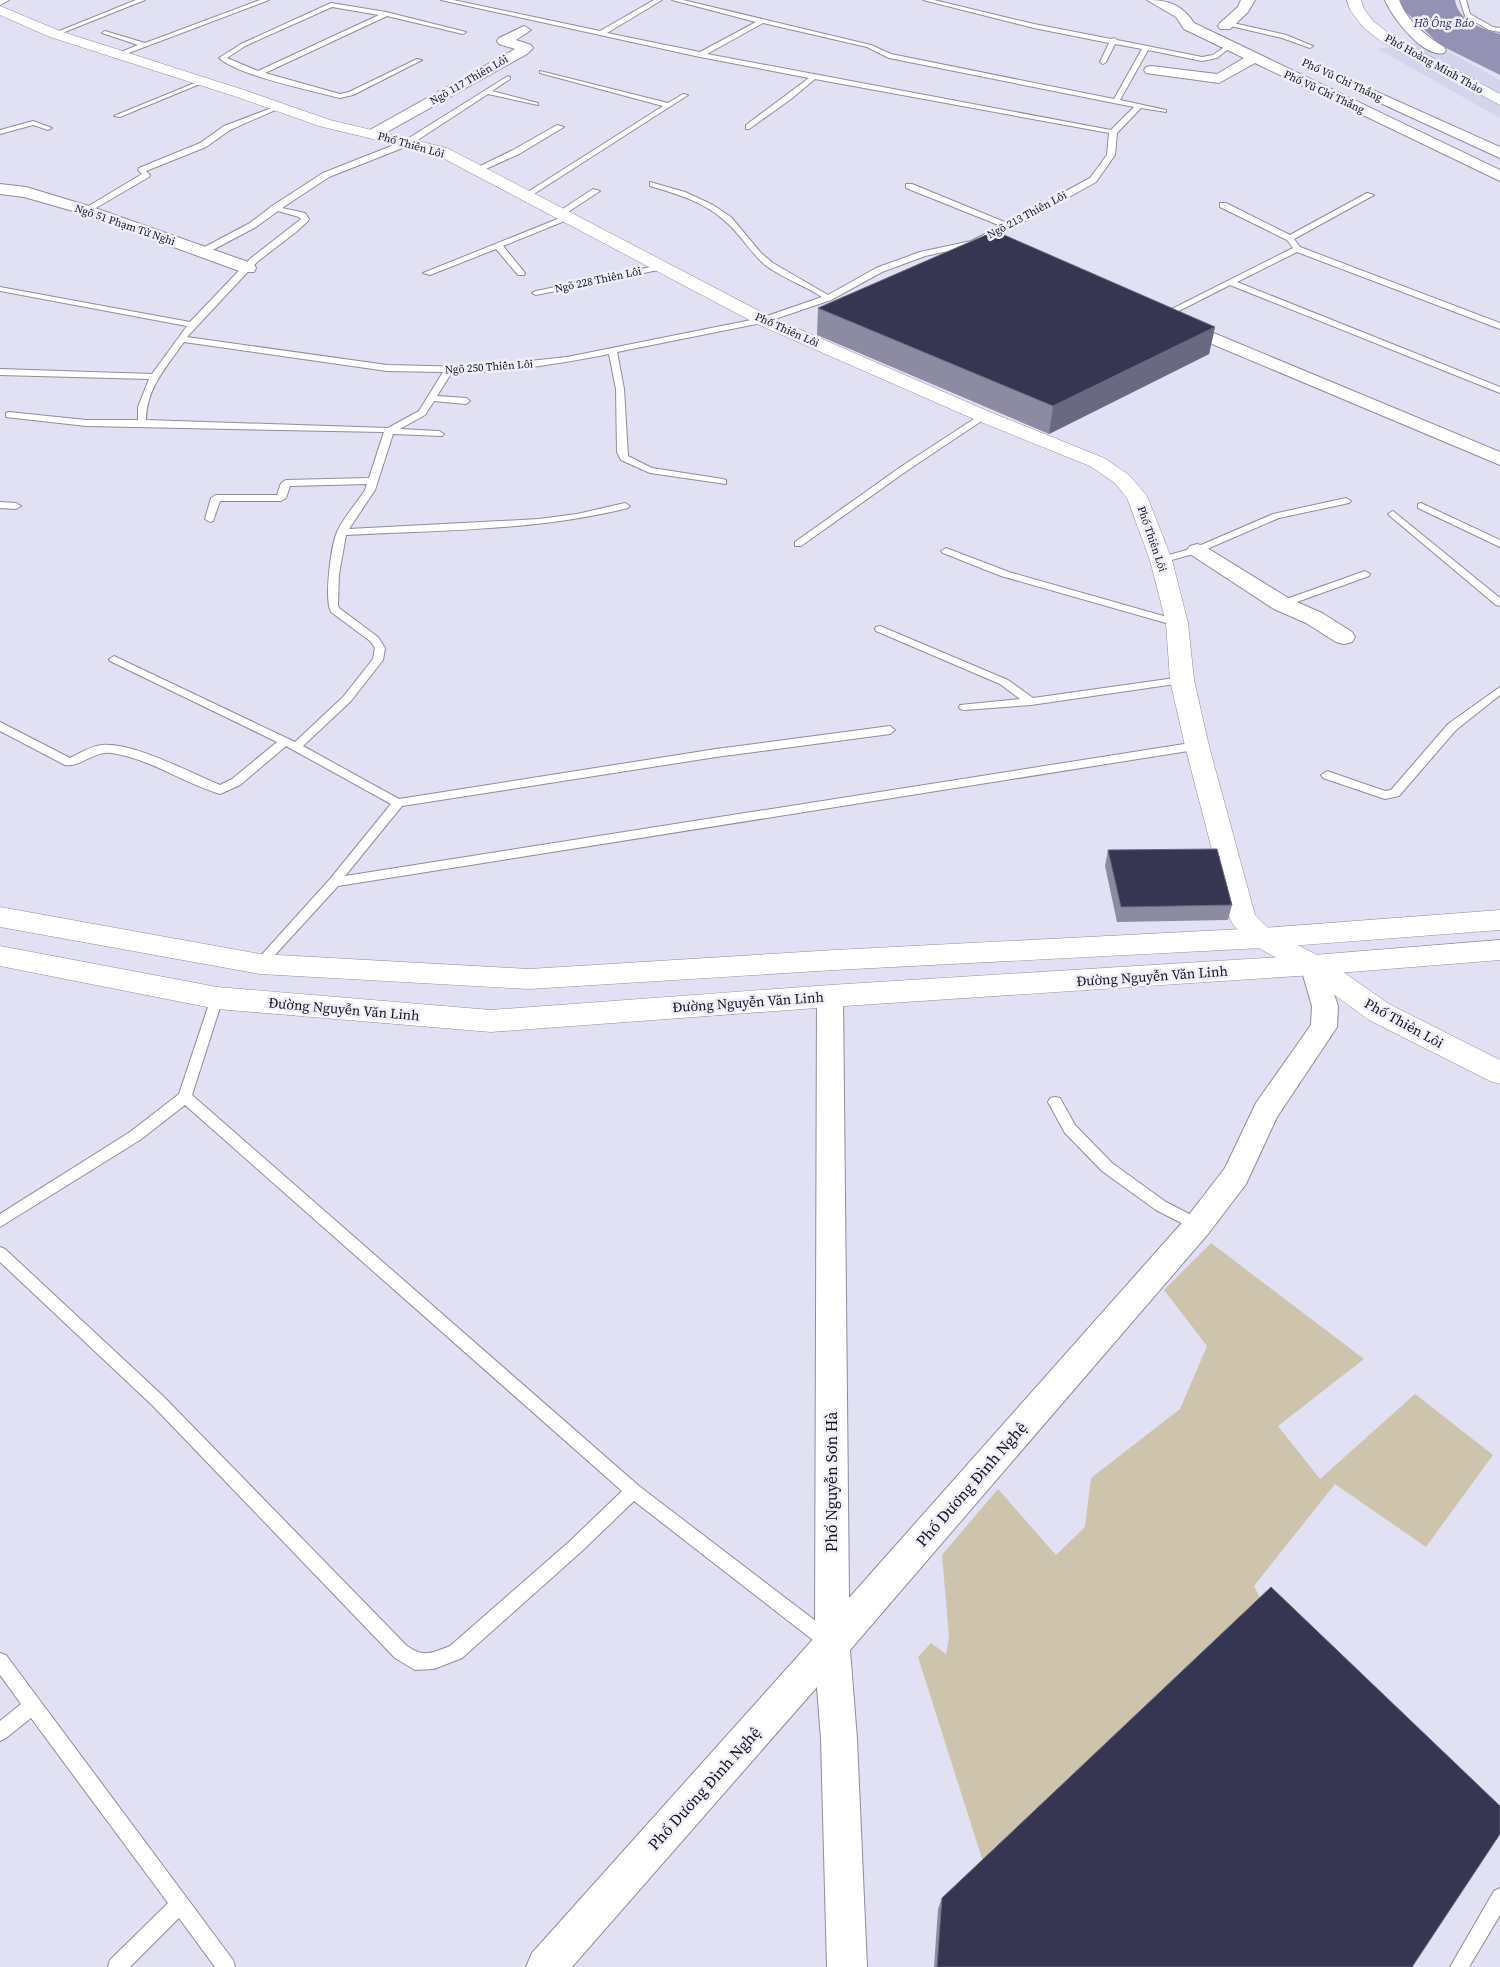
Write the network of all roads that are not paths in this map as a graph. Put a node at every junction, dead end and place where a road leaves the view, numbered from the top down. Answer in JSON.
{"nodes":[{"id":1,"x":142,"y":0,"type":"edge"},
{"id":2,"x":266,"y":0,"type":"edge"},
{"id":3,"x":339,"y":0,"type":"edge"},
{"id":4,"x":444,"y":0,"type":"edge"},
{"id":5,"x":659,"y":0,"type":"edge"},
{"id":6,"x":674,"y":0,"type":"edge"},
{"id":7,"x":926,"y":0,"type":"edge"},
{"id":8,"x":1248,"y":0,"type":"edge"},
{"id":9,"x":1354,"y":0,"type":"edge"},
{"id":10,"x":1392,"y":0,"type":"edge"},
{"id":11,"x":1463,"y":0,"type":"edge"},
{"id":12,"x":1159,"y":1,"type":"edge"},
{"id":13,"x":331,"y":5,"type":"junction"},
{"id":14,"x":0,"y":10,"type":"edge"},
{"id":15,"x":386,"y":14,"type":"junction"},
{"id":16,"x":1181,"y":14,"type":"junction"},
{"id":17,"x":762,"y":21,"type":"junction"},
{"id":18,"x":1219,"y":23,"type":"junction"},
{"id":19,"x":524,"y":30,"type":"dead end"},
{"id":20,"x":1500,"y":30,"type":"edge"},
{"id":21,"x":463,"y":32,"type":"dead end"},
{"id":22,"x":105,"y":33,"type":"dead end"},
{"id":23,"x":602,"y":33,"type":"junction"},
{"id":24,"x":55,"y":34,"type":"junction"},
{"id":25,"x":1114,"y":40,"type":"junction"},
{"id":26,"x":145,"y":45,"type":"junction"},
{"id":27,"x":1229,"y":46,"type":"junction"},
{"id":28,"x":1310,"y":46,"type":"dead end"},
{"id":29,"x":1270,"y":47,"type":"dead end"},
{"id":30,"x":1145,"y":49,"type":"junction"},
{"id":31,"x":1439,"y":50,"type":"dead end"},
{"id":32,"x":118,"y":55,"type":"junction"},
{"id":33,"x":700,"y":55,"type":"junction"},
{"id":34,"x":1253,"y":58,"type":"junction"},
{"id":35,"x":419,"y":60,"type":"dead end"},
{"id":36,"x":1103,"y":62,"type":"dead end"},
{"id":37,"x":1151,"y":70,"type":"dead end"},
{"id":38,"x":542,"y":72,"type":"dead end"},
{"id":39,"x":260,"y":73,"type":"junction"},
{"id":40,"x":814,"y":77,"type":"junction"},
{"id":41,"x":508,"y":78,"type":"dead end"},
{"id":42,"x":1341,"y":80,"type":"dead end"},
{"id":43,"x":204,"y":81,"type":"junction"},
{"id":44,"x":487,"y":92,"type":"junction"},
{"id":45,"x":685,"y":95,"type":"dead end"},
{"id":46,"x":1500,"y":100,"type":"edge"},
{"id":47,"x":1116,"y":101,"type":"junction"},
{"id":48,"x":536,"y":104,"type":"dead end"},
{"id":49,"x":667,"y":105,"type":"junction"},
{"id":50,"x":1140,"y":105,"type":"junction"},
{"id":51,"x":279,"y":107,"type":"junction"},
{"id":52,"x":1164,"y":111,"type":"dead end"},
{"id":53,"x":118,"y":116,"type":"dead end"},
{"id":54,"x":560,"y":126,"type":"dead end"},
{"id":55,"x":749,"y":127,"type":"dead end"},
{"id":56,"x":48,"y":128,"type":"dead end"},
{"id":57,"x":0,"y":132,"type":"edge"},
{"id":58,"x":1113,"y":132,"type":"junction"},
{"id":59,"x":373,"y":134,"type":"junction"},
{"id":60,"x":407,"y":143,"type":"junction"},
{"id":61,"x":1500,"y":153,"type":"edge"},
{"id":62,"x":476,"y":170,"type":"junction"},
{"id":63,"x":1498,"y":174,"type":"edge"},
{"id":64,"x":653,"y":184,"type":"dead end"},
{"id":65,"x":909,"y":186,"type":"dead end"},
{"id":66,"x":0,"y":189,"type":"edge"},
{"id":67,"x":596,"y":191,"type":"dead end"},
{"id":68,"x":1370,"y":195,"type":"dead end"},
{"id":69,"x":526,"y":197,"type":"junction"},
{"id":70,"x":1223,"y":205,"type":"dead end"},
{"id":71,"x":275,"y":208,"type":"junction"},
{"id":72,"x":86,"y":210,"type":"junction"},
{"id":73,"x":563,"y":216,"type":"junction"},
{"id":74,"x":1008,"y":226,"type":"junction"},
{"id":75,"x":1290,"y":238,"type":"junction"},
{"id":76,"x":973,"y":243,"type":"junction"},
{"id":77,"x":497,"y":245,"type":"junction"},
{"id":78,"x":982,"y":247,"type":"edge"},
{"id":79,"x":1297,"y":249,"type":"junction"},
{"id":80,"x":202,"y":252,"type":"junction"},
{"id":81,"x":660,"y":267,"type":"junction"},
{"id":82,"x":248,"y":268,"type":"junction"},
{"id":83,"x":428,"y":273,"type":"dead end"},
{"id":84,"x":521,"y":273,"type":"dead end"},
{"id":85,"x":1229,"y":282,"type":"junction"},
{"id":86,"x":0,"y":289,"type":"edge"},
{"id":87,"x":536,"y":292,"type":"dead end"},
{"id":88,"x":828,"y":298,"type":"junction"},
{"id":89,"x":1158,"y":315,"type":"joint"},
{"id":90,"x":762,"y":320,"type":"junction"},
{"id":91,"x":192,"y":325,"type":"junction"},
{"id":92,"x":1500,"y":326,"type":"edge"},
{"id":93,"x":183,"y":339,"type":"junction"},
{"id":94,"x":613,"y":351,"type":"junction"},
{"id":95,"x":449,"y":370,"type":"junction"},
{"id":96,"x":0,"y":372,"type":"edge"},
{"id":97,"x":154,"y":377,"type":"junction"},
{"id":98,"x":1500,"y":390,"type":"edge"},
{"id":99,"x":433,"y":398,"type":"junction"},
{"id":100,"x":466,"y":401,"type":"dead end"},
{"id":101,"x":10,"y":415,"type":"dead end"},
{"id":102,"x":982,"y":416,"type":"junction"},
{"id":103,"x":142,"y":423,"type":"junction"},
{"id":104,"x":388,"y":431,"type":"junction"},
{"id":105,"x":438,"y":434,"type":"dead end"},
{"id":106,"x":1500,"y":459,"type":"edge"},
{"id":107,"x":373,"y":481,"type":"junction"},
{"id":108,"x":723,"y":482,"type":"dead end"},
{"id":109,"x":1346,"y":501,"type":"dead end"},
{"id":110,"x":0,"y":505,"type":"edge"},
{"id":111,"x":16,"y":506,"type":"dead end"},
{"id":112,"x":625,"y":506,"type":"dead end"},
{"id":113,"x":1421,"y":506,"type":"dead end"},
{"id":114,"x":1393,"y":514,"type":"dead end"},
{"id":115,"x":210,"y":519,"type":"dead end"},
{"id":116,"x":342,"y":532,"type":"junction"},
{"id":117,"x":798,"y":544,"type":"dead end"},
{"id":118,"x":1500,"y":544,"type":"edge"},
{"id":119,"x":1198,"y":550,"type":"junction"},
{"id":120,"x":946,"y":551,"type":"dead end"},
{"id":121,"x":1162,"y":560,"type":"junction"},
{"id":122,"x":1365,"y":574,"type":"dead end"},
{"id":123,"x":1500,"y":603,"type":"edge"},
{"id":124,"x":1282,"y":604,"type":"junction"},
{"id":125,"x":1177,"y":623,"type":"junction"},
{"id":126,"x":880,"y":628,"type":"dead end"},
{"id":127,"x":1344,"y":637,"type":"dead end"},
{"id":128,"x":114,"y":659,"type":"dead end"},
{"id":129,"x":1182,"y":680,"type":"junction"},
{"id":130,"x":1500,"y":690,"type":"edge"},
{"id":131,"x":1031,"y":702,"type":"junction"},
{"id":132,"x":964,"y":707,"type":"dead end"},
{"id":133,"x":0,"y":726,"type":"edge"},
{"id":134,"x":890,"y":730,"type":"dead end"},
{"id":135,"x":285,"y":741,"type":"junction"},
{"id":136,"x":1197,"y":746,"type":"junction"},
{"id":137,"x":296,"y":747,"type":"junction"},
{"id":138,"x":1327,"y":775,"type":"dead end"},
{"id":139,"x":398,"y":803,"type":"junction"},
{"id":140,"x":334,"y":882,"type":"junction"},
{"id":141,"x":0,"y":917,"type":"edge"},
{"id":142,"x":1500,"y":920,"type":"edge"},
{"id":143,"x":1262,"y":938,"type":"junction"},
{"id":144,"x":1500,"y":950,"type":"edge"},
{"id":145,"x":0,"y":956,"type":"edge"},
{"id":146,"x":260,"y":964,"type":"junction"},
{"id":147,"x":1313,"y":965,"type":"junction"},
{"id":148,"x":830,"y":996,"type":"junction"},
{"id":149,"x":217,"y":998,"type":"junction"},
{"id":150,"x":1500,"y":1073,"type":"edge"},
{"id":151,"x":185,"y":1096,"type":"junction"},
{"id":152,"x":1055,"y":1102,"type":"dead end"},
{"id":153,"x":0,"y":1221,"type":"edge"},
{"id":154,"x":1198,"y":1225,"type":"junction"},
{"id":155,"x":0,"y":1253,"type":"edge"},
{"id":156,"x":633,"y":1491,"type":"junction"},
{"id":157,"x":832,"y":1644,"type":"junction"},
{"id":158,"x":0,"y":1661,"type":"edge"},
{"id":159,"x":34,"y":1705,"type":"junction"},
{"id":160,"x":0,"y":1732,"type":"edge"},
{"id":161,"x":1500,"y":1897,"type":"edge"},
{"id":162,"x":180,"y":1904,"type":"junction"},
{"id":163,"x":851,"y":1962,"type":"edge"},
{"id":164,"x":117,"y":1967,"type":"edge"},
{"id":165,"x":226,"y":1967,"type":"edge"},
{"id":166,"x":546,"y":1967,"type":"edge"},
{"id":167,"x":1459,"y":1967,"type":"edge"}],
"edges":[{"from":1,"to":24,"type":"lane"},
{"from":2,"to":26,"type":"lane"},
{"from":3,"to":13,"type":"lane"},
{"from":4,"to":23,"type":"lane"},
{"from":5,"to":23,"type":"lane"},
{"from":6,"to":17,"type":"lane"},
{"from":7,"to":25,"type":"lane"},
{"from":8,"to":18,"type":"street"},
{"from":9,"to":46,"type":"main road","name":"Phố Hoàng Minh Thảo"},
{"from":10,"to":31,"type":"street"},
{"from":11,"to":20,"type":"lane"},
{"from":12,"to":16,"type":"street","name":"Phố Vũ Chí Thắng"},
{"from":13,"to":15,"type":"lane"},
{"from":13,"to":39,"type":"lane"},
{"from":14,"to":24,"type":"main road","name":"Phố Thiên Lôi"},
{"from":15,"to":21,"type":"lane"},
{"from":15,"to":39,"type":"lane"},
{"from":16,"to":18,"type":"street"},
{"from":16,"to":27,"type":"street","name":"Phố Vũ Chí Thắng"},
{"from":17,"to":33,"type":"lane"},
{"from":17,"to":47,"type":"lane"},
{"from":18,"to":28,"type":"lane"},
{"from":18,"to":29,"type":"street"},
{"from":19,"to":59,"type":"street","name":"Ngõ 117 Thiên Lôi"},
{"from":22,"to":26,"type":"lane"},
{"from":23,"to":33,"type":"lane"},
{"from":24,"to":32,"type":"main road","name":"Phố Thiên Lôi"},
{"from":25,"to":30,"type":"lane"},
{"from":25,"to":36,"type":"lane"},
{"from":26,"to":32,"type":"lane"},
{"from":27,"to":30,"type":"lane"},
{"from":27,"to":34,"type":"street","name":"Phố Vũ Chí Thắng"},
{"from":30,"to":47,"type":"lane"},
{"from":32,"to":43,"type":"main road","name":"Phố Thiên Lôi"},
{"from":33,"to":40,"type":"lane"},
{"from":34,"to":37,"type":"street"},
{"from":34,"to":63,"type":"street","name":"Phố Vũ Chí Thắng"},
{"from":35,"to":39,"type":"lane"},
{"from":38,"to":49,"type":"lane"},
{"from":40,"to":55,"type":"lane"},
{"from":40,"to":58,"type":"lane"},
{"from":41,"to":44,"type":"lane"},
{"from":42,"to":61,"type":"street","name":"Phố Vũ Chi Thắng"},
{"from":43,"to":51,"type":"main road","name":"Phố Thiên Lôi"},
{"from":43,"to":53,"type":"lane"},
{"from":44,"to":48,"type":"lane"},
{"from":44,"to":60,"type":"lane"},
{"from":45,"to":49,"type":"lane"},
{"from":47,"to":50,"type":"lane"},
{"from":49,"to":69,"type":"lane"},
{"from":50,"to":52,"type":"lane"},
{"from":50,"to":58,"type":"lane"},
{"from":51,"to":59,"type":"main road","name":"Phố Thiên Lôi"},
{"from":51,"to":72,"type":"lane"},
{"from":54,"to":62,"type":"lane"},
{"from":56,"to":57,"type":"lane"},
{"from":58,"to":74,"type":"lane","name":"Ngõ 213 Thiên Lôi"},
{"from":59,"to":60,"type":"main road","name":"Phố Thiên Lôi"},
{"from":60,"to":62,"type":"main road","name":"Phố Thiên Lôi"},
{"from":60,"to":71,"type":"lane"},
{"from":62,"to":69,"type":"main road","name":"Phố Thiên Lôi"},
{"from":64,"to":88,"type":"lane"},
{"from":65,"to":74,"type":"lane"},
{"from":66,"to":72,"type":"street","name":"Ngõ 51 Phạm Tử Nghi"},
{"from":67,"to":73,"type":"lane"},
{"from":68,"to":75,"type":"lane"},
{"from":69,"to":73,"type":"main road","name":"Phố Thiên Lôi"},
{"from":70,"to":75,"type":"lane"},
{"from":71,"to":80,"type":"lane"},
{"from":71,"to":82,"type":"lane"},
{"from":72,"to":80,"type":"street","name":"Ngõ 51 Phạm Tử Nghi"},
{"from":73,"to":77,"type":"lane"},
{"from":73,"to":81,"type":"main road","name":"Phố Thiên Lôi"},
{"from":74,"to":76,"type":"lane","name":"Ngõ 213 Thiên Lôi"},
{"from":75,"to":79,"type":"lane"},
{"from":76,"to":78,"type":"lane"},
{"from":76,"to":88,"type":"lane","name":"Ngõ 213 Thiên Lôi"},
{"from":77,"to":83,"type":"lane"},
{"from":77,"to":84,"type":"lane"},
{"from":79,"to":85,"type":"lane"},
{"from":79,"to":92,"type":"lane"},
{"from":80,"to":82,"type":"street","name":"Ngõ 51 Phạm Tử Nghi"},
{"from":81,"to":87,"type":"lane","name":"Ngõ 228 Thiên Lôi"},
{"from":81,"to":90,"type":"main road","name":"Phố Thiên Lôi"},
{"from":82,"to":91,"type":"lane"},
{"from":85,"to":89,"type":"lane"},
{"from":85,"to":98,"type":"lane"},
{"from":86,"to":91,"type":"lane"},
{"from":88,"to":90,"type":"lane","name":"Ngõ 213 Thiên Lôi"},
{"from":89,"to":106,"type":"street"},
{"from":90,"to":94,"type":"lane","name":"Ngõ 250 Thiên Lôi"},
{"from":90,"to":102,"type":"main road","name":"Phố Thiên Lôi"},
{"from":91,"to":93,"type":"lane"},
{"from":93,"to":95,"type":"lane","name":"Ngõ 250 Thiên Lôi"},
{"from":93,"to":97,"type":"lane"},
{"from":94,"to":95,"type":"lane","name":"Ngõ 250 Thiên Lôi"},
{"from":94,"to":108,"type":"lane"},
{"from":95,"to":99,"type":"lane"},
{"from":96,"to":97,"type":"lane"},
{"from":97,"to":103,"type":"lane"},
{"from":99,"to":100,"type":"lane"},
{"from":99,"to":104,"type":"lane"},
{"from":101,"to":103,"type":"lane"},
{"from":102,"to":117,"type":"lane"},
{"from":102,"to":121,"type":"main road","name":"Phố Thiên Lôi"},
{"from":103,"to":104,"type":"lane"},
{"from":104,"to":105,"type":"lane"},
{"from":104,"to":107,"type":"lane"},
{"from":107,"to":115,"type":"lane"},
{"from":107,"to":116,"type":"lane"},
{"from":109,"to":119,"type":"lane"},
{"from":110,"to":111,"type":"lane"},
{"from":112,"to":116,"type":"lane"},
{"from":113,"to":118,"type":"lane"},
{"from":114,"to":123,"type":"lane"},
{"from":116,"to":137,"type":"lane"},
{"from":119,"to":121,"type":"lane"},
{"from":119,"to":124,"type":"street"},
{"from":120,"to":125,"type":"lane"},
{"from":121,"to":125,"type":"main road","name":"Phố Thiên Lôi"},
{"from":122,"to":124,"type":"lane"},
{"from":124,"to":127,"type":"street"},
{"from":125,"to":129,"type":"main road","name":"Phố Thiên Lôi"},
{"from":126,"to":131,"type":"lane"},
{"from":128,"to":135,"type":"lane"},
{"from":129,"to":131,"type":"lane"},
{"from":129,"to":136,"type":"main road","name":"Phố Thiên Lôi"},
{"from":130,"to":138,"type":"lane"},
{"from":131,"to":132,"type":"lane"},
{"from":133,"to":135,"type":"lane"},
{"from":134,"to":139,"type":"lane"},
{"from":135,"to":137,"type":"lane"},
{"from":136,"to":140,"type":"lane"},
{"from":136,"to":143,"type":"main road","name":"Phố Thiên Lôi"},
{"from":137,"to":139,"type":"lane"},
{"from":139,"to":140,"type":"lane"},
{"from":140,"to":146,"type":"lane"},
{"from":141,"to":146,"type":"main road"},
{"from":142,"to":143,"type":"main road"},
{"from":143,"to":146,"type":"main road"},
{"from":143,"to":147,"type":"main road","name":"Phố Thiên Lôi"},
{"from":144,"to":147,"type":"main road","name":"Đường Nguyễn Văn Linh"},
{"from":145,"to":149,"type":"main road","name":"Đường Nguyễn Văn Linh"},
{"from":147,"to":148,"type":"main road","name":"Đường Nguyễn Văn Linh"},
{"from":147,"to":150,"type":"main road","name":"Phố Thiên Lôi"},
{"from":147,"to":154,"type":"street","name":"Phố Dương Đình Nghệ"},
{"from":148,"to":149,"type":"main road","name":"Đường Nguyễn Văn Linh"},
{"from":148,"to":157,"type":"street","name":"Phố Nguyễn Sơn Hà"},
{"from":149,"to":151,"type":"lane"},
{"from":151,"to":153,"type":"lane"},
{"from":151,"to":156,"type":"lane"},
{"from":152,"to":154,"type":"lane"},
{"from":154,"to":157,"type":"street","name":"Phố Dương Đình Nghệ"},
{"from":155,"to":156,"type":"lane"},
{"from":156,"to":157,"type":"lane"},
{"from":157,"to":163,"type":"street","name":"Phố Nguyễn Sơn Hà"},
{"from":157,"to":166,"type":"street","name":"Phố Dương Đình Nghệ"},
{"from":158,"to":159,"type":"lane"},
{"from":159,"to":160,"type":"lane"},
{"from":159,"to":162,"type":"lane"},
{"from":161,"to":167,"type":"lane"},
{"from":162,"to":164,"type":"lane"},
{"from":162,"to":165,"type":"lane"}]}
